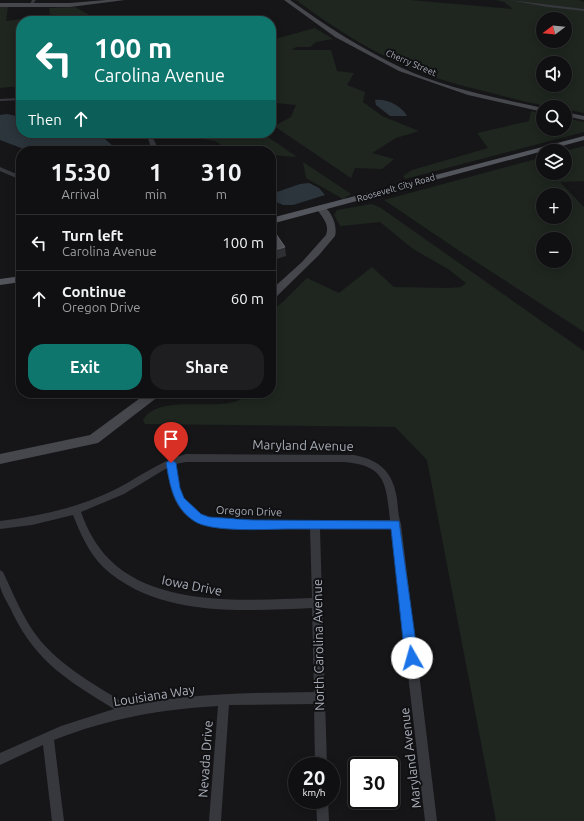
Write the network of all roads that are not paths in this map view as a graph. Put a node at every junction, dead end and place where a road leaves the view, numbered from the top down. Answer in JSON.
{"nodes":[{"id":1,"x":34,"y":0,"type":"edge"},
{"id":2,"x":122,"y":0,"type":"edge"},
{"id":3,"x":287,"y":0,"type":"edge"},
{"id":4,"x":511,"y":0,"type":"edge"},
{"id":5,"x":522,"y":2,"type":"junction"},
{"id":6,"x":0,"y":5,"type":"edge"},
{"id":7,"x":30,"y":5,"type":"junction"},
{"id":8,"x":517,"y":7,"type":"dead end"},
{"id":9,"x":584,"y":10,"type":"edge"},
{"id":10,"x":16,"y":99,"type":"edge"},
{"id":11,"x":0,"y":100,"type":"edge"},
{"id":12,"x":536,"y":108,"type":"edge"},
{"id":13,"x":572,"y":115,"type":"edge"},
{"id":14,"x":584,"y":118,"type":"edge"},
{"id":15,"x":584,"y":138,"type":"edge"},
{"id":16,"x":0,"y":168,"type":"edge"},
{"id":17,"x":16,"y":176,"type":"edge"},
{"id":18,"x":320,"y":208,"type":"junction"},
{"id":19,"x":276,"y":220,"type":"edge"},
{"id":20,"x":16,"y":280,"type":"edge"},
{"id":21,"x":0,"y":282,"type":"edge"},
{"id":22,"x":276,"y":291,"type":"edge"},
{"id":23,"x":148,"y":398,"type":"edge"},
{"id":24,"x":0,"y":458,"type":"edge"},
{"id":25,"x":171,"y":463,"type":"junction"},
{"id":26,"x":76,"y":511,"type":"junction"},
{"id":27,"x":315,"y":524,"type":"junction"},
{"id":28,"x":396,"y":524,"type":"junction"},
{"id":29,"x":0,"y":525,"type":"edge"},
{"id":30,"x":0,"y":575,"type":"edge"},
{"id":31,"x":317,"y":603,"type":"junction"},
{"id":32,"x":320,"y":698,"type":"junction"},
{"id":33,"x":224,"y":699,"type":"junction"},
{"id":34,"x":127,"y":711,"type":"junction"},
{"id":35,"x":48,"y":737,"type":"junction"},
{"id":36,"x":321,"y":757,"type":"edge"},
{"id":37,"x":0,"y":759,"type":"edge"},
{"id":38,"x":322,"y":809,"type":"edge"},
{"id":39,"x":58,"y":821,"type":"edge"},
{"id":40,"x":215,"y":821,"type":"edge"},
{"id":41,"x":323,"y":821,"type":"edge"},
{"id":42,"x":431,"y":821,"type":"edge"}],
"edges":[{"from":1,"to":7,"type":"street"},
{"from":2,"to":7,"type":"street"},
{"from":3,"to":12,"type":"street","name":"Cherry Street"},
{"from":4,"to":5,"type":"street"},
{"from":5,"to":8,"type":"street"},
{"from":5,"to":9,"type":"street"},
{"from":6,"to":7,"type":"street"},
{"from":10,"to":11,"type":"street"},
{"from":13,"to":14,"type":"street"},
{"from":15,"to":18,"type":"main road","name":"Roosevelt City Road"},
{"from":16,"to":17,"type":"street"},
{"from":18,"to":19,"type":"main road","name":"Roosevelt City Road"},
{"from":18,"to":22,"type":"street"},
{"from":20,"to":21,"type":"main road"},
{"from":23,"to":24,"type":"street"},
{"from":25,"to":26,"type":"street","name":"Maryland Avenue"},
{"from":25,"to":27,"type":"street","name":"Oregon Drive"},
{"from":25,"to":28,"type":"street","name":"Maryland Avenue"},
{"from":26,"to":29,"type":"street","name":"Maryland Avenue"},
{"from":26,"to":31,"type":"street","name":"Iowa Drive"},
{"from":27,"to":28,"type":"street","name":"Oregon Drive"},
{"from":27,"to":31,"type":"street","name":"North Carolina Avenue"},
{"from":28,"to":42,"type":"street","name":"Maryland Avenue"},
{"from":30,"to":34,"type":"street"},
{"from":31,"to":32,"type":"street","name":"North Carolina Avenue"},
{"from":32,"to":33,"type":"street","name":"Louisiana Way"},
{"from":32,"to":36,"type":"street","name":"North Carolina Avenue"},
{"from":33,"to":34,"type":"street","name":"Louisiana Way"},
{"from":33,"to":40,"type":"street","name":"Nevada Drive"},
{"from":34,"to":35,"type":"street","name":"Louisiana Way"},
{"from":35,"to":37,"type":"street","name":"Louisiana Way"},
{"from":35,"to":39,"type":"street"},
{"from":38,"to":41,"type":"street"}]}
